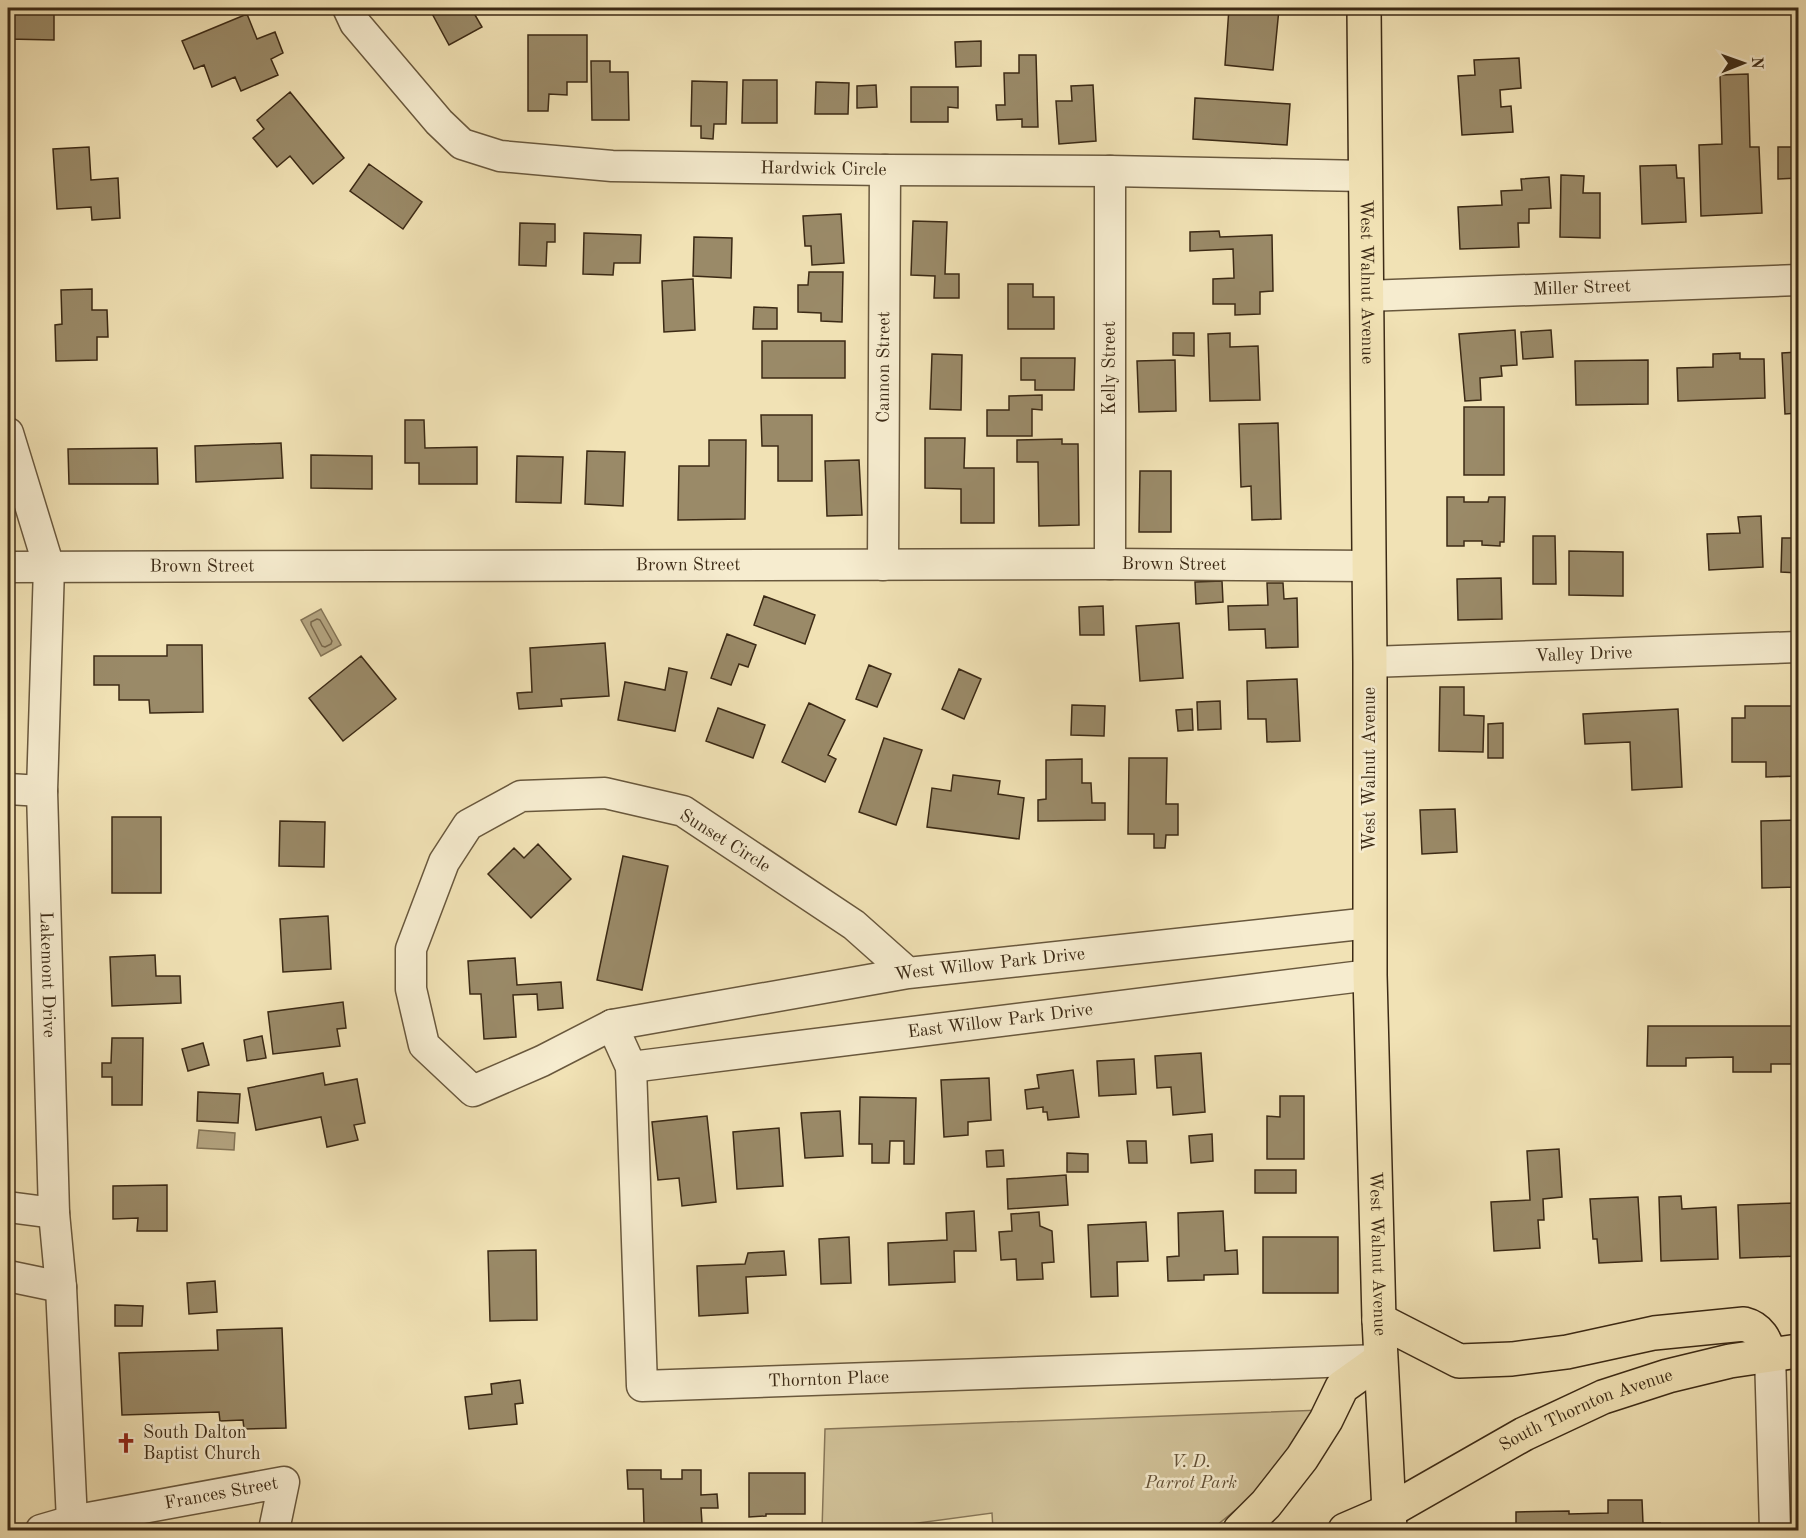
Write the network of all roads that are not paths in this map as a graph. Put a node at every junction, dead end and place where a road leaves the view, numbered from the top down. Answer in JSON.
{"nodes":[{"id":1,"x":348,"y":8,"type":"edge"},
{"id":2,"x":1364,"y":8,"type":"edge"},
{"id":3,"x":885,"y":170,"type":"junction"},
{"id":4,"x":1110,"y":171,"type":"junction"},
{"id":5,"x":1366,"y":176,"type":"junction"},
{"id":6,"x":1798,"y":280,"type":"edge"},
{"id":7,"x":1366,"y":296,"type":"junction"},
{"id":8,"x":8,"y":433,"type":"edge"},
{"id":9,"x":1110,"y":564,"type":"junction"},
{"id":10,"x":883,"y":565,"type":"junction"},
{"id":11,"x":1369,"y":566,"type":"junction"},
{"id":12,"x":8,"y":567,"type":"edge"},
{"id":13,"x":49,"y":567,"type":"junction"},
{"id":14,"x":1798,"y":646,"type":"edge"},
{"id":15,"x":1370,"y":662,"type":"junction"},
{"id":16,"x":8,"y":789,"type":"edge"},
{"id":17,"x":42,"y":791,"type":"junction"},
{"id":18,"x":1370,"y":923,"type":"junction"},
{"id":19,"x":908,"y":973,"type":"junction"},
{"id":20,"x":1370,"y":975,"type":"junction"},
{"id":21,"x":612,"y":1025,"type":"junction"},
{"id":22,"x":631,"y":1067,"type":"junction"},
{"id":23,"x":8,"y":1207,"type":"edge"},
{"id":24,"x":54,"y":1213,"type":"junction"},
{"id":25,"x":8,"y":1276,"type":"edge"},
{"id":26,"x":61,"y":1287,"type":"junction"},
{"id":27,"x":1379,"y":1320,"type":"junction"},
{"id":28,"x":1784,"y":1353,"type":"edge"},
{"id":29,"x":1380,"y":1360,"type":"junction"},
{"id":30,"x":72,"y":1521,"type":"junction"},
{"id":31,"x":1390,"y":1521,"type":"edge"},
{"id":32,"x":41,"y":1530,"type":"edge"},
{"id":33,"x":274,"y":1530,"type":"edge"},
{"id":34,"x":1240,"y":1530,"type":"edge"},
{"id":35,"x":1345,"y":1530,"type":"edge"},
{"id":36,"x":1775,"y":1530,"type":"edge"}],
"edges":[{"from":1,"to":3,"type":"street","name":"Hardwick Circle"},
{"from":2,"to":5,"type":"main road","name":"West Walnut Avenue"},
{"from":3,"to":4,"type":"street","name":"Hardwick Circle"},
{"from":3,"to":10,"type":"street","name":"Cannon Street"},
{"from":4,"to":5,"type":"street","name":"Hardwick Circle"},
{"from":4,"to":9,"type":"street","name":"Kelly Street"},
{"from":5,"to":7,"type":"main road","name":"West Walnut Avenue"},
{"from":6,"to":7,"type":"street","name":"Miller Street"},
{"from":7,"to":11,"type":"main road","name":"West Walnut Avenue"},
{"from":8,"to":13,"type":"street","name":"Lakemont Drive"},
{"from":9,"to":10,"type":"street","name":"Brown Street"},
{"from":9,"to":11,"type":"street","name":"Brown Street"},
{"from":10,"to":13,"type":"street","name":"Brown Street"},
{"from":11,"to":15,"type":"main road","name":"West Walnut Avenue"},
{"from":12,"to":13,"type":"street","name":"Brown Street"},
{"from":13,"to":17,"type":"street","name":"Lakemont Drive"},
{"from":14,"to":15,"type":"street","name":"Valley Drive"},
{"from":15,"to":18,"type":"main road","name":"West Walnut Avenue"},
{"from":16,"to":17,"type":"street"},
{"from":17,"to":24,"type":"street","name":"Lakemont Drive"},
{"from":18,"to":19,"type":"street","name":"West Willow Park Drive"},
{"from":18,"to":20,"type":"main road","name":"West Walnut Avenue"},
{"from":19,"to":21,"type":"street","name":"West Willow Park Drive"},
{"from":19,"to":21,"type":"street","name":"Sunset Circle"},
{"from":20,"to":22,"type":"street","name":"East Willow Park Drive"},
{"from":20,"to":27,"type":"main road","name":"West Walnut Avenue"},
{"from":21,"to":22,"type":"street","name":"Thornton Place"},
{"from":22,"to":29,"type":"street","name":"Thornton Place"},
{"from":23,"to":24,"type":"street"},
{"from":24,"to":26,"type":"street","name":"Lakemont Drive"},
{"from":25,"to":26,"type":"street"},
{"from":26,"to":30,"type":"street","name":"Lakemont Drive"},
{"from":27,"to":28,"type":"main road"},
{"from":27,"to":29,"type":"main road","name":"West Walnut Avenue"},
{"from":28,"to":31,"type":"main road","name":"South Thornton Avenue"},
{"from":28,"to":36,"type":"street"},
{"from":29,"to":31,"type":"main road","name":"West Walnut Avenue"},
{"from":29,"to":34,"type":"main road"},
{"from":30,"to":32,"type":"street","name":"Frances Street"},
{"from":30,"to":33,"type":"street","name":"Frances Street"},
{"from":31,"to":35,"type":"main road","name":"South Thornton Avenue"}]}
